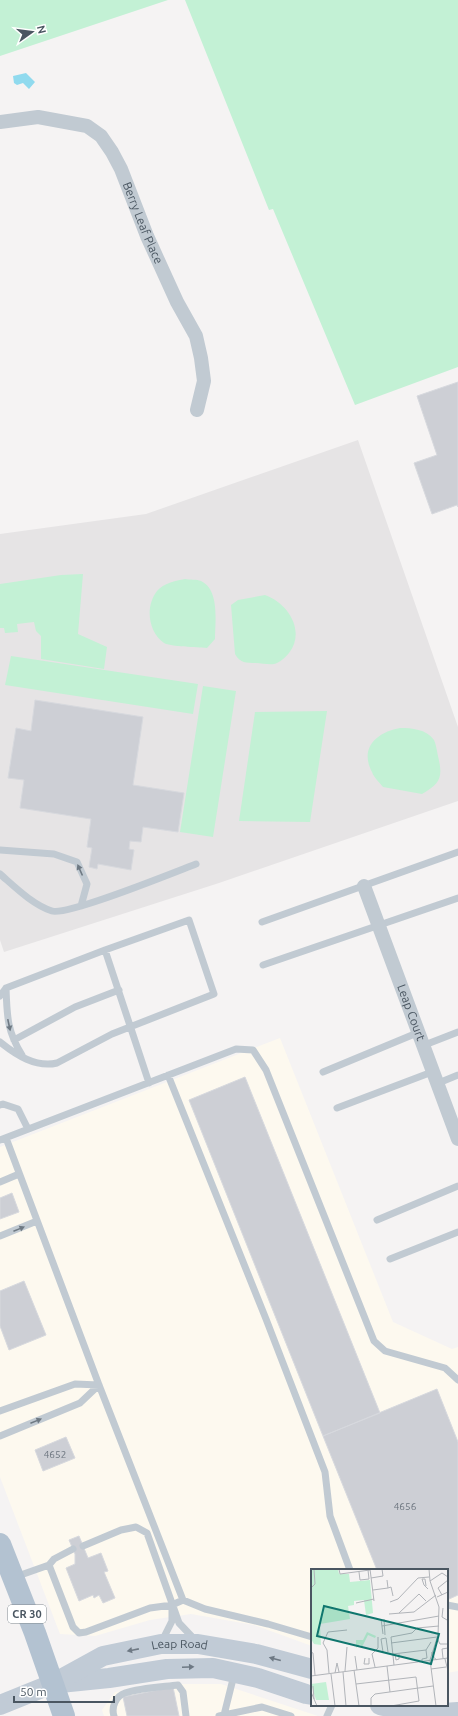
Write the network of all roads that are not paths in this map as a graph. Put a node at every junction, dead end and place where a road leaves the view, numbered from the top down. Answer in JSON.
{"nodes":[{"id":1,"x":0,"y":122,"type":"edge"},
{"id":2,"x":197,"y":410,"type":"dead end"},
{"id":3,"x":0,"y":850,"type":"edge"},
{"id":4,"x":458,"y":852,"type":"edge"},
{"id":5,"x":196,"y":864,"type":"dead end"},
{"id":6,"x":0,"y":874,"type":"edge"},
{"id":7,"x":364,"y":886,"type":"junction"},
{"id":8,"x":458,"y":898,"type":"edge"},
{"id":9,"x":81,"y":906,"type":"junction"},
{"id":10,"x":262,"y":922,"type":"dead end"},
{"id":11,"x":378,"y":926,"type":"junction"},
{"id":12,"x":105,"y":950,"type":"junction"},
{"id":13,"x":263,"y":965,"type":"dead end"},
{"id":14,"x":6,"y":988,"type":"junction"},
{"id":15,"x":118,"y":990,"type":"junction"},
{"id":16,"x":0,"y":996,"type":"edge"},
{"id":17,"x":131,"y":1026,"type":"junction"},
{"id":18,"x":458,"y":1032,"type":"edge"},
{"id":19,"x":420,"y":1039,"type":"junction"},
{"id":20,"x":14,"y":1040,"type":"junction"},
{"id":21,"x":0,"y":1042,"type":"edge"},
{"id":22,"x":25,"y":1059,"type":"junction"},
{"id":23,"x":323,"y":1072,"type":"dead end"},
{"id":24,"x":168,"y":1075,"type":"junction"},
{"id":25,"x":458,"y":1075,"type":"edge"},
{"id":26,"x":434,"y":1078,"type":"junction"},
{"id":27,"x":149,"y":1083,"type":"junction"},
{"id":28,"x":0,"y":1105,"type":"edge"},
{"id":29,"x":337,"y":1108,"type":"dead end"},
{"id":30,"x":28,"y":1129,"type":"junction"},
{"id":31,"x":3,"y":1139,"type":"edge"},
{"id":32,"x":458,"y":1139,"type":"edge"},
{"id":33,"x":19,"y":1174,"type":"junction"},
{"id":34,"x":0,"y":1182,"type":"edge"},
{"id":35,"x":458,"y":1186,"type":"edge"},
{"id":36,"x":377,"y":1220,"type":"dead end"},
{"id":37,"x":37,"y":1221,"type":"junction"},
{"id":38,"x":458,"y":1232,"type":"edge"},
{"id":39,"x":0,"y":1236,"type":"edge"},
{"id":40,"x":390,"y":1259,"type":"dead end"},
{"id":41,"x":458,"y":1380,"type":"edge"},
{"id":42,"x":99,"y":1385,"type":"junction"},
{"id":43,"x":0,"y":1411,"type":"edge"},
{"id":44,"x":0,"y":1436,"type":"edge"},
{"id":45,"x":0,"y":1544,"type":"edge"},
{"id":46,"x":83,"y":1546,"type":"dead end"},
{"id":47,"x":73,"y":1549,"type":"dead end"},
{"id":48,"x":49,"y":1565,"type":"junction"},
{"id":49,"x":350,"y":1569,"type":"edge"},
{"id":50,"x":13,"y":1577,"type":"junction"},
{"id":51,"x":183,"y":1600,"type":"junction"},
{"id":52,"x":172,"y":1605,"type":"junction"},
{"id":53,"x":448,"y":1605,"type":"edge"},
{"id":54,"x":458,"y":1607,"type":"edge"},
{"id":55,"x":311,"y":1637,"type":"edge"},
{"id":56,"x":161,"y":1644,"type":"junction"},
{"id":57,"x":198,"y":1644,"type":"junction"},
{"id":58,"x":311,"y":1669,"type":"edge"},
{"id":59,"x":235,"y":1672,"type":"junction"},
{"id":60,"x":52,"y":1684,"type":"junction"},
{"id":61,"x":311,"y":1695,"type":"edge"},
{"id":62,"x":0,"y":1706,"type":"edge"},
{"id":63,"x":332,"y":1706,"type":"edge"},
{"id":64,"x":386,"y":1709,"type":"edge"},
{"id":65,"x":410,"y":1709,"type":"edge"},
{"id":66,"x":458,"y":1712,"type":"edge"},
{"id":67,"x":64,"y":1716,"type":"edge"},
{"id":68,"x":114,"y":1716,"type":"edge"},
{"id":69,"x":186,"y":1716,"type":"edge"},
{"id":70,"x":221,"y":1716,"type":"edge"},
{"id":71,"x":291,"y":1716,"type":"edge"},
{"id":72,"x":327,"y":1716,"type":"edge"}],
"edges":[{"from":1,"to":2,"type":"street","name":"Berry Leaf Place"},
{"from":9,"to":3,"type":"lane","one_way":true},
{"from":4,"to":7,"type":"lane"},
{"from":5,"to":9,"type":"lane"},
{"from":6,"to":9,"type":"lane"},
{"from":7,"to":10,"type":"lane"},
{"from":7,"to":11,"type":"street","name":"Leap Court"},
{"from":8,"to":11,"type":"lane"},
{"from":11,"to":13,"type":"lane"},
{"from":11,"to":19,"type":"street","name":"Leap Court"},
{"from":12,"to":14,"type":"lane"},
{"from":12,"to":15,"type":"lane"},
{"from":12,"to":17,"type":"lane"},
{"from":14,"to":16,"type":"lane"},
{"from":14,"to":20,"type":"lane","one_way":true},
{"from":15,"to":17,"type":"lane"},
{"from":15,"to":20,"type":"lane"},
{"from":17,"to":22,"type":"lane"},
{"from":17,"to":27,"type":"lane"},
{"from":18,"to":19,"type":"lane"},
{"from":19,"to":23,"type":"lane"},
{"from":19,"to":26,"type":"street","name":"Leap Court"},
{"from":20,"to":22,"type":"lane"},
{"from":21,"to":22,"type":"lane"},
{"from":24,"to":27,"type":"lane"},
{"from":24,"to":41,"type":"lane"},
{"from":24,"to":49,"type":"lane"},
{"from":25,"to":26,"type":"lane"},
{"from":26,"to":29,"type":"lane"},
{"from":26,"to":32,"type":"street","name":"Leap Court"},
{"from":27,"to":30,"type":"lane"},
{"from":28,"to":30,"type":"lane"},
{"from":30,"to":31,"type":"lane"},
{"from":31,"to":33,"type":"lane"},
{"from":33,"to":34,"type":"lane"},
{"from":33,"to":37,"type":"lane"},
{"from":35,"to":36,"type":"lane"},
{"from":39,"to":37,"type":"lane","one_way":true},
{"from":37,"to":42,"type":"lane"},
{"from":38,"to":40,"type":"lane"},
{"from":42,"to":43,"type":"lane"},
{"from":44,"to":42,"type":"lane","one_way":true},
{"from":42,"to":51,"type":"lane"},
{"from":45,"to":50,"type":"main road","number":"CR 30"},
{"from":46,"to":52,"type":"lane"},
{"from":47,"to":48,"type":"lane"},
{"from":48,"to":50,"type":"lane"},
{"from":48,"to":52,"type":"lane"},
{"from":50,"to":60,"type":"main road","number":"CR 30"},
{"from":51,"to":52,"type":"lane"},
{"from":51,"to":55,"type":"lane"},
{"from":52,"to":56,"type":"lane"},
{"from":52,"to":57,"type":"lane"},
{"from":53,"to":54,"type":"lane"},
{"from":56,"to":57,"type":"street","name":"Leap Road"},
{"from":56,"to":60,"type":"street","name":"Leap Road","one_way":true},
{"from":58,"to":57,"type":"street","name":"Leap Road","one_way":true},
{"from":60,"to":59,"type":"street","name":"Leap Road","one_way":true},
{"from":59,"to":61,"type":"street","name":"Leap Road"},
{"from":59,"to":70,"type":"lane"},
{"from":60,"to":62,"type":"street","name":"Leap Road"},
{"from":60,"to":67,"type":"main road","number":"CR 30"},
{"from":63,"to":72,"type":"lane"},
{"from":64,"to":65,"type":"street"},
{"from":65,"to":66,"type":"street"},
{"from":68,"to":69,"type":"lane"},
{"from":70,"to":71,"type":"lane"}]}
